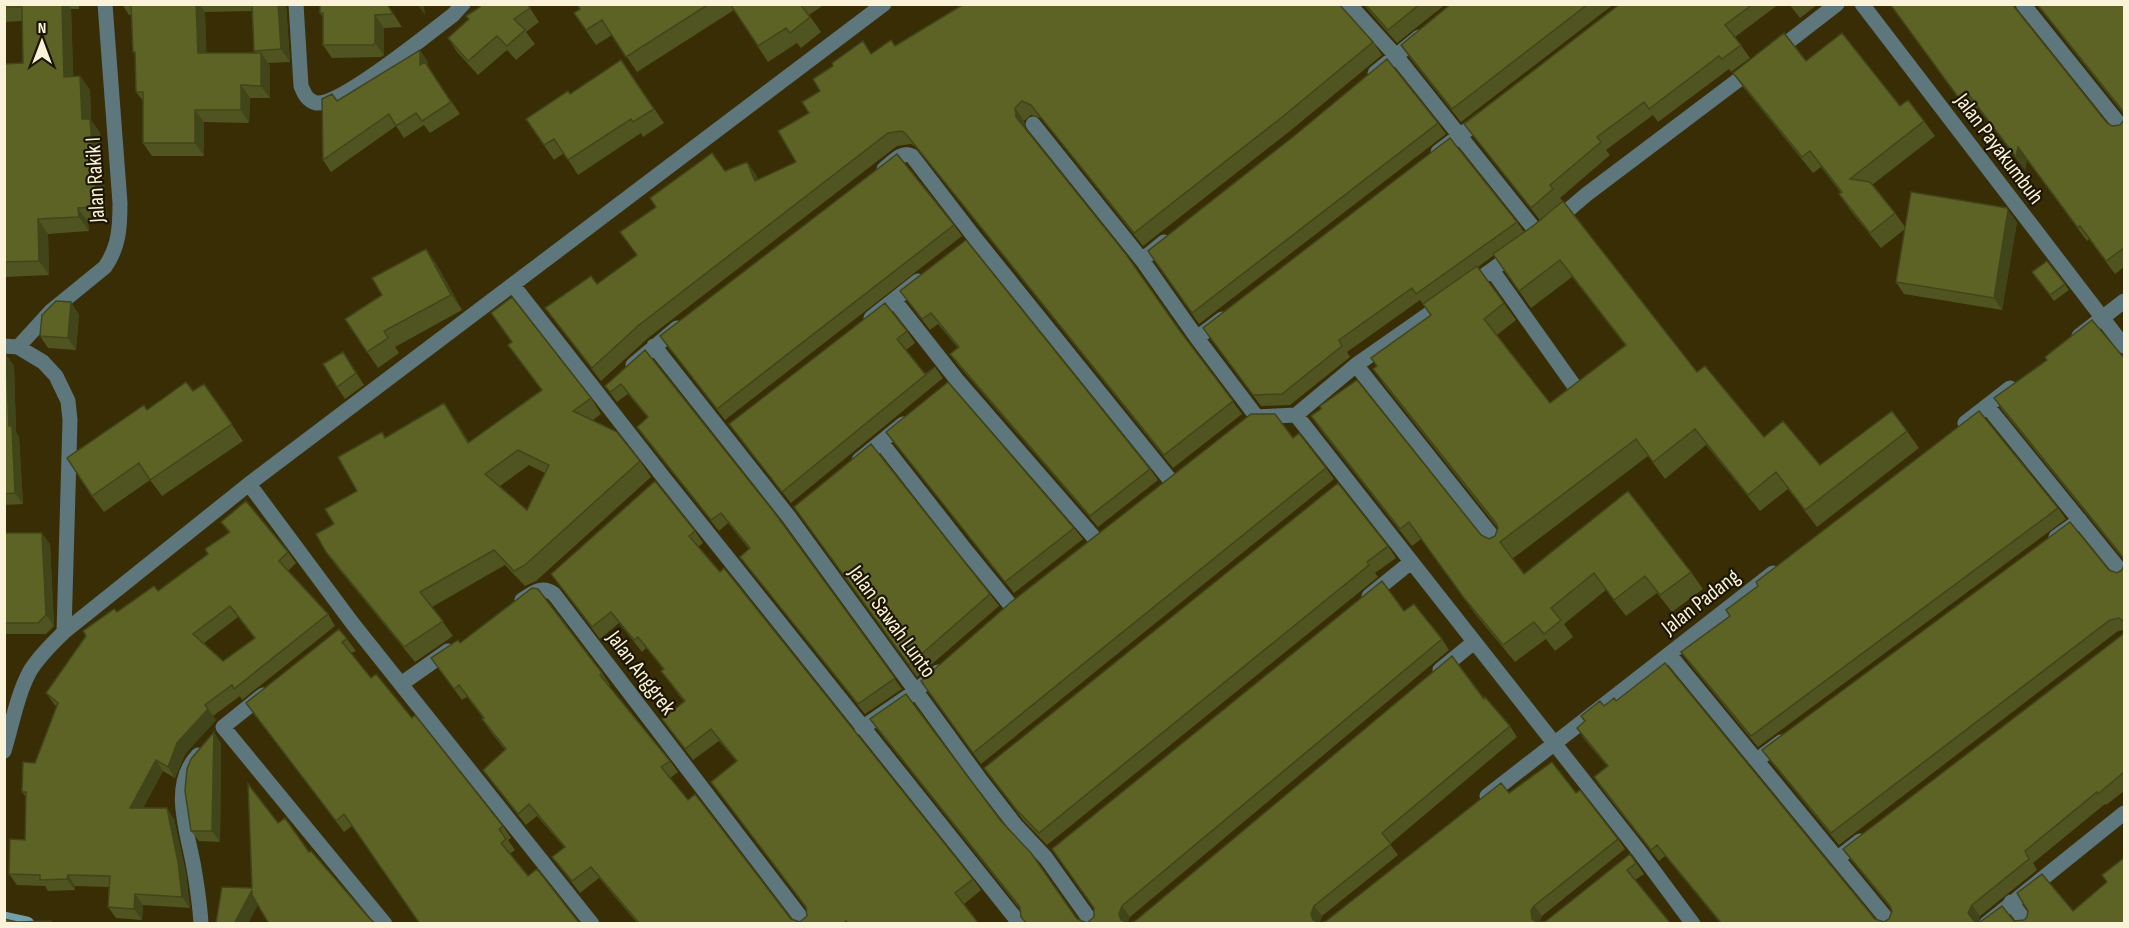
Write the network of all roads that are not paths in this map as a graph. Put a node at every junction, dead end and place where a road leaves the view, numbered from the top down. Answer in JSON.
{"nodes":[{"id":1,"x":105,"y":4,"type":"edge"},
{"id":2,"x":296,"y":4,"type":"edge"},
{"id":3,"x":463,"y":4,"type":"edge"},
{"id":4,"x":884,"y":4,"type":"edge"},
{"id":5,"x":1349,"y":4,"type":"edge"},
{"id":6,"x":1837,"y":4,"type":"edge"},
{"id":7,"x":1862,"y":4,"type":"edge"},
{"id":8,"x":2024,"y":4,"type":"edge"},
{"id":9,"x":1434,"y":26,"type":"edge"},
{"id":10,"x":1396,"y":56,"type":"junction"},
{"id":11,"x":1359,"y":86,"type":"edge"},
{"id":12,"x":1498,"y":106,"type":"edge"},
{"id":13,"x":1033,"y":124,"type":"edge"},
{"id":14,"x":2124,"y":130,"type":"edge"},
{"id":15,"x":1461,"y":135,"type":"junction"},
{"id":16,"x":1425,"y":162,"type":"edge"},
{"id":17,"x":876,"y":175,"type":"edge"},
{"id":18,"x":1179,"y":230,"type":"edge"},
{"id":19,"x":1539,"y":235,"type":"junction"},
{"id":20,"x":1142,"y":260,"type":"junction"},
{"id":21,"x":1492,"y":270,"type":"junction"},
{"id":22,"x":930,"y":272,"type":"edge"},
{"id":23,"x":513,"y":285,"type":"junction"},
{"id":24,"x":894,"y":300,"type":"junction"},
{"id":25,"x":2124,"y":301,"type":"edge"},
{"id":26,"x":1232,"y":312,"type":"edge"},
{"id":27,"x":691,"y":317,"type":"edge"},
{"id":28,"x":2103,"y":318,"type":"junction"},
{"id":29,"x":858,"y":328,"type":"edge"},
{"id":30,"x":1197,"y":338,"type":"junction"},
{"id":31,"x":2067,"y":345,"type":"edge"},
{"id":32,"x":654,"y":346,"type":"junction"},
{"id":33,"x":2124,"y":346,"type":"edge"},
{"id":34,"x":11,"y":347,"type":"edge"},
{"id":35,"x":1356,"y":365,"type":"junction"},
{"id":36,"x":622,"y":375,"type":"edge"},
{"id":37,"x":2023,"y":379,"type":"edge"},
{"id":38,"x":1580,"y":394,"type":"edge"},
{"id":39,"x":1987,"y":406,"type":"junction"},
{"id":40,"x":915,"y":414,"type":"edge"},
{"id":41,"x":1296,"y":415,"type":"junction"},
{"id":42,"x":1950,"y":435,"type":"edge"},
{"id":43,"x":881,"y":442,"type":"junction"},
{"id":44,"x":844,"y":472,"type":"edge"},
{"id":45,"x":1172,"y":480,"type":"edge"},
{"id":46,"x":249,"y":484,"type":"junction"},
{"id":47,"x":2080,"y":520,"type":"junction"},
{"id":48,"x":1096,"y":542,"type":"edge"},
{"id":49,"x":1500,"y":546,"type":"edge"},
{"id":50,"x":2042,"y":548,"type":"edge"},
{"id":51,"x":1411,"y":562,"type":"junction"},
{"id":52,"x":1782,"y":566,"type":"edge"},
{"id":53,"x":559,"y":573,"type":"edge"},
{"id":54,"x":2124,"y":575,"type":"edge"},
{"id":55,"x":541,"y":590,"type":"junction"},
{"id":56,"x":1357,"y":606,"type":"edge"},
{"id":57,"x":1012,"y":607,"type":"edge"},
{"id":58,"x":508,"y":610,"type":"edge"},
{"id":59,"x":64,"y":632,"type":"junction"},
{"id":60,"x":1474,"y":642,"type":"junction"},
{"id":61,"x":460,"y":644,"type":"edge"},
{"id":62,"x":1669,"y":654,"type":"junction"},
{"id":63,"x":951,"y":660,"type":"edge"},
{"id":64,"x":1429,"y":680,"type":"edge"},
{"id":65,"x":279,"y":683,"type":"edge"},
{"id":66,"x":401,"y":684,"type":"junction"},
{"id":67,"x":916,"y":691,"type":"junction"},
{"id":68,"x":862,"y":728,"type":"junction"},
{"id":69,"x":1795,"y":732,"type":"edge"},
{"id":70,"x":215,"y":735,"type":"junction"},
{"id":71,"x":1554,"y":743,"type":"junction"},
{"id":72,"x":4,"y":751,"type":"edge"},
{"id":73,"x":1757,"y":760,"type":"junction"},
{"id":74,"x":1473,"y":808,"type":"edge"},
{"id":75,"x":2124,"y":813,"type":"edge"},
{"id":76,"x":1875,"y":829,"type":"edge"},
{"id":77,"x":1838,"y":858,"type":"junction"},
{"id":78,"x":2011,"y":902,"type":"junction"},
{"id":79,"x":4,"y":919,"type":"edge"},
{"id":80,"x":27,"y":924,"type":"edge"},
{"id":81,"x":201,"y":924,"type":"edge"},
{"id":82,"x":385,"y":924,"type":"edge"},
{"id":83,"x":592,"y":924,"type":"edge"},
{"id":84,"x":806,"y":924,"type":"edge"},
{"id":85,"x":1020,"y":924,"type":"edge"},
{"id":86,"x":1093,"y":924,"type":"edge"},
{"id":87,"x":1693,"y":924,"type":"edge"},
{"id":88,"x":1891,"y":924,"type":"edge"},
{"id":89,"x":1986,"y":924,"type":"edge"},
{"id":90,"x":2027,"y":924,"type":"edge"}],
"edges":[{"from":1,"to":34,"type":"street","name":"Jalan Rakik I"},
{"from":2,"to":3,"type":"street"},
{"from":4,"to":23,"type":"street"},
{"from":5,"to":10,"type":"street"},
{"from":6,"to":19,"type":"street"},
{"from":7,"to":28,"type":"street","name":"Jalan Payakumbuh"},
{"from":8,"to":14,"type":"street"},
{"from":9,"to":10,"type":"street"},
{"from":10,"to":11,"type":"street"},
{"from":10,"to":15,"type":"street"},
{"from":12,"to":15,"type":"street"},
{"from":13,"to":20,"type":"street"},
{"from":15,"to":16,"type":"street"},
{"from":15,"to":19,"type":"street"},
{"from":17,"to":45,"type":"street"},
{"from":18,"to":20,"type":"street"},
{"from":19,"to":21,"type":"street"},
{"from":20,"to":30,"type":"street"},
{"from":21,"to":35,"type":"street"},
{"from":21,"to":38,"type":"street"},
{"from":22,"to":24,"type":"street"},
{"from":23,"to":46,"type":"street"},
{"from":23,"to":68,"type":"street"},
{"from":24,"to":29,"type":"street"},
{"from":24,"to":48,"type":"street"},
{"from":25,"to":28,"type":"street"},
{"from":26,"to":30,"type":"street"},
{"from":27,"to":32,"type":"street"},
{"from":28,"to":31,"type":"street"},
{"from":28,"to":33,"type":"street","name":"Jalan Payakumbuh"},
{"from":30,"to":41,"type":"street"},
{"from":32,"to":36,"type":"street"},
{"from":32,"to":67,"type":"street","name":"Jalan Sawah Lunto"},
{"from":34,"to":59,"type":"street"},
{"from":35,"to":41,"type":"street"},
{"from":35,"to":49,"type":"street"},
{"from":37,"to":39,"type":"street"},
{"from":39,"to":42,"type":"street"},
{"from":39,"to":47,"type":"street"},
{"from":40,"to":43,"type":"street"},
{"from":41,"to":51,"type":"street"},
{"from":43,"to":44,"type":"street"},
{"from":43,"to":57,"type":"street"},
{"from":46,"to":59,"type":"street"},
{"from":46,"to":66,"type":"street"},
{"from":47,"to":50,"type":"street"},
{"from":47,"to":54,"type":"street"},
{"from":51,"to":56,"type":"street"},
{"from":51,"to":60,"type":"street"},
{"from":52,"to":62,"type":"street","name":"Jalan Padang"},
{"from":53,"to":55,"type":"street"},
{"from":55,"to":58,"type":"street"},
{"from":55,"to":84,"type":"street","name":"Jalan Anggrek"},
{"from":59,"to":72,"type":"street"},
{"from":60,"to":64,"type":"street"},
{"from":60,"to":71,"type":"street"},
{"from":61,"to":66,"type":"street"},
{"from":62,"to":71,"type":"street","name":"Jalan Padang"},
{"from":62,"to":73,"type":"street"},
{"from":63,"to":67,"type":"street"},
{"from":65,"to":70,"type":"street"},
{"from":66,"to":83,"type":"street"},
{"from":67,"to":68,"type":"street"},
{"from":67,"to":86,"type":"street","name":"Jalan Sawah Lunto"},
{"from":68,"to":85,"type":"street"},
{"from":69,"to":73,"type":"street"},
{"from":70,"to":81,"type":"street"},
{"from":70,"to":82,"type":"street"},
{"from":71,"to":74,"type":"street","name":"Jalan Padang"},
{"from":71,"to":87,"type":"street"},
{"from":73,"to":77,"type":"street"},
{"from":75,"to":78,"type":"street"},
{"from":76,"to":77,"type":"street"},
{"from":77,"to":88,"type":"street"},
{"from":78,"to":89,"type":"street"},
{"from":78,"to":90,"type":"street"},
{"from":79,"to":80,"type":"main road"}]}
